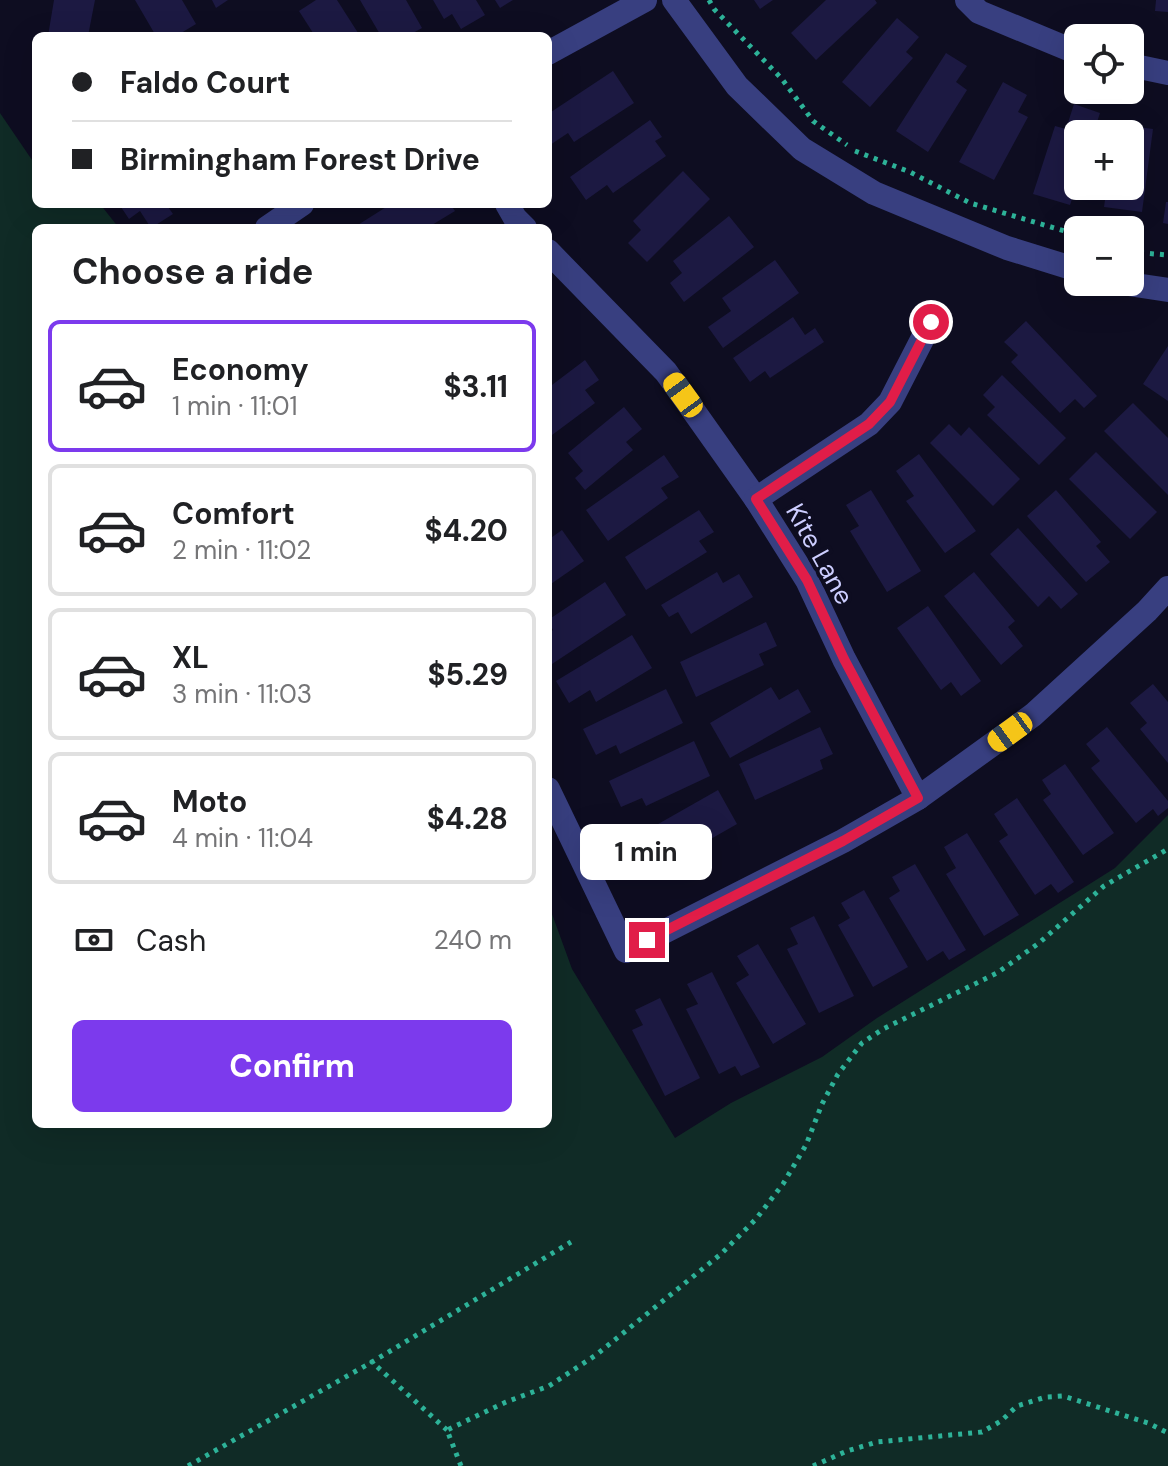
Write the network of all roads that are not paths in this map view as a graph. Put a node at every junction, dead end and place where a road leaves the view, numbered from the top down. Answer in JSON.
{"nodes":[{"id":1,"x":645,"y":0,"type":"edge"},
{"id":2,"x":674,"y":0,"type":"edge"},
{"id":3,"x":967,"y":0,"type":"edge"},
{"id":4,"x":1064,"y":47,"type":"edge"},
{"id":5,"x":552,"y":51,"type":"edge"},
{"id":6,"x":1144,"y":68,"type":"edge"},
{"id":7,"x":1168,"y":73,"type":"edge"},
{"id":8,"x":296,"y":208,"type":"edge"},
{"id":9,"x":509,"y":208,"type":"edge"},
{"id":10,"x":273,"y":224,"type":"edge"},
{"id":11,"x":521,"y":224,"type":"edge"},
{"id":12,"x":552,"y":255,"type":"edge"},
{"id":13,"x":1064,"y":266,"type":"edge"},
{"id":14,"x":1144,"y":286,"type":"edge"},
{"id":15,"x":1168,"y":290,"type":"edge"},
{"id":16,"x":931,"y":322,"type":"dead end"},
{"id":17,"x":756,"y":499,"type":"junction"},
{"id":18,"x":1168,"y":588,"type":"edge"},
{"id":19,"x":552,"y":797,"type":"edge"},
{"id":20,"x":918,"y":798,"type":"junction"}],
"edges":[{"from":1,"to":5,"type":"street"},
{"from":2,"to":13,"type":"street"},
{"from":3,"to":4,"type":"street"},
{"from":6,"to":7,"type":"street"},
{"from":8,"to":10,"type":"street"},
{"from":9,"to":11,"type":"street"},
{"from":12,"to":17,"type":"street","name":"Kite Lane"},
{"from":14,"to":15,"type":"street"},
{"from":16,"to":17,"type":"street"},
{"from":17,"to":20,"type":"street","name":"Kite Lane"},
{"from":18,"to":20,"type":"street"},
{"from":19,"to":20,"type":"street"}]}
